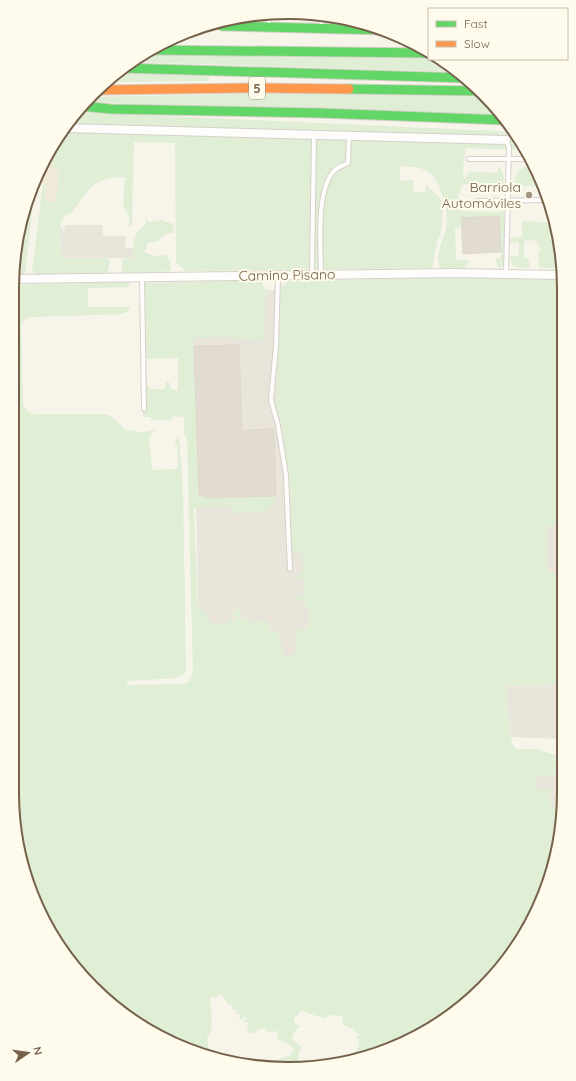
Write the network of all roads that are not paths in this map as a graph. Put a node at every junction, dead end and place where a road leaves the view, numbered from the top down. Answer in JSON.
{"nodes":[{"id":1,"x":269,"y":20,"type":"edge"},
{"id":2,"x":321,"y":21,"type":"edge"},
{"id":3,"x":235,"y":24,"type":"edge"},
{"id":4,"x":340,"y":24,"type":"edge"},
{"id":5,"x":269,"y":27,"type":"junction"},
{"id":6,"x":322,"y":28,"type":"junction"},
{"id":7,"x":340,"y":29,"type":"junction"},
{"id":8,"x":363,"y":30,"type":"edge"},
{"id":9,"x":163,"y":50,"type":"edge"},
{"id":10,"x":418,"y":53,"type":"edge"},
{"id":11,"x":133,"y":68,"type":"edge"},
{"id":12,"x":455,"y":78,"type":"edge"},
{"id":13,"x":107,"y":90,"type":"edge"},
{"id":14,"x":470,"y":91,"type":"edge"},
{"id":15,"x":90,"y":107,"type":"edge"},
{"id":16,"x":497,"y":120,"type":"edge"},
{"id":17,"x":72,"y":128,"type":"edge"},
{"id":18,"x":314,"y":135,"type":"junction"},
{"id":19,"x":349,"y":136,"type":"junction"},
{"id":20,"x":506,"y":140,"type":"joint"},
{"id":21,"x":469,"y":159,"type":"dead end"},
{"id":22,"x":509,"y":159,"type":"junction"},
{"id":23,"x":524,"y":159,"type":"edge"},
{"id":24,"x":508,"y":200,"type":"junction"},
{"id":25,"x":542,"y":200,"type":"edge"},
{"id":26,"x":477,"y":201,"type":"dead end"},
{"id":27,"x":506,"y":274,"type":"junction"},
{"id":28,"x":278,"y":275,"type":"junction"},
{"id":29,"x":312,"y":275,"type":"junction"},
{"id":30,"x":321,"y":275,"type":"junction"},
{"id":31,"x":556,"y":275,"type":"edge"},
{"id":32,"x":142,"y":277,"type":"junction"},
{"id":33,"x":20,"y":279,"type":"edge"},
{"id":34,"x":144,"y":409,"type":"dead end"},
{"id":35,"x":290,"y":569,"type":"dead end"}],
"edges":[{"from":1,"to":5,"type":"lane"},
{"from":2,"to":6,"type":"lane"},
{"from":3,"to":5,"type":"main road"},
{"from":4,"to":7,"type":"lane"},
{"from":5,"to":6,"type":"main road"},
{"from":6,"to":7,"type":"main road"},
{"from":7,"to":8,"type":"main road"},
{"from":9,"to":10,"type":"main road"},
{"from":11,"to":12,"type":"main road","number":"5"},
{"from":13,"to":14,"type":"main road","number":"5"},
{"from":15,"to":16,"type":"main road"},
{"from":17,"to":18,"type":"street"},
{"from":18,"to":19,"type":"street"},
{"from":18,"to":29,"type":"lane"},
{"from":19,"to":20,"type":"street"},
{"from":19,"to":30,"type":"lane"},
{"from":20,"to":22,"type":"lane"},
{"from":21,"to":22,"type":"lane"},
{"from":22,"to":23,"type":"lane"},
{"from":22,"to":24,"type":"lane"},
{"from":24,"to":25,"type":"lane"},
{"from":24,"to":26,"type":"lane"},
{"from":24,"to":27,"type":"lane"},
{"from":27,"to":30,"type":"street","name":"Camino Pisano"},
{"from":27,"to":31,"type":"street","name":"Camino Pisano"},
{"from":28,"to":29,"type":"street","name":"Camino Pisano"},
{"from":28,"to":32,"type":"street","name":"Camino Pisano"},
{"from":28,"to":35,"type":"lane"},
{"from":29,"to":30,"type":"street","name":"Camino Pisano"},
{"from":32,"to":33,"type":"street","name":"Camino Pisano"},
{"from":32,"to":34,"type":"lane"}]}
